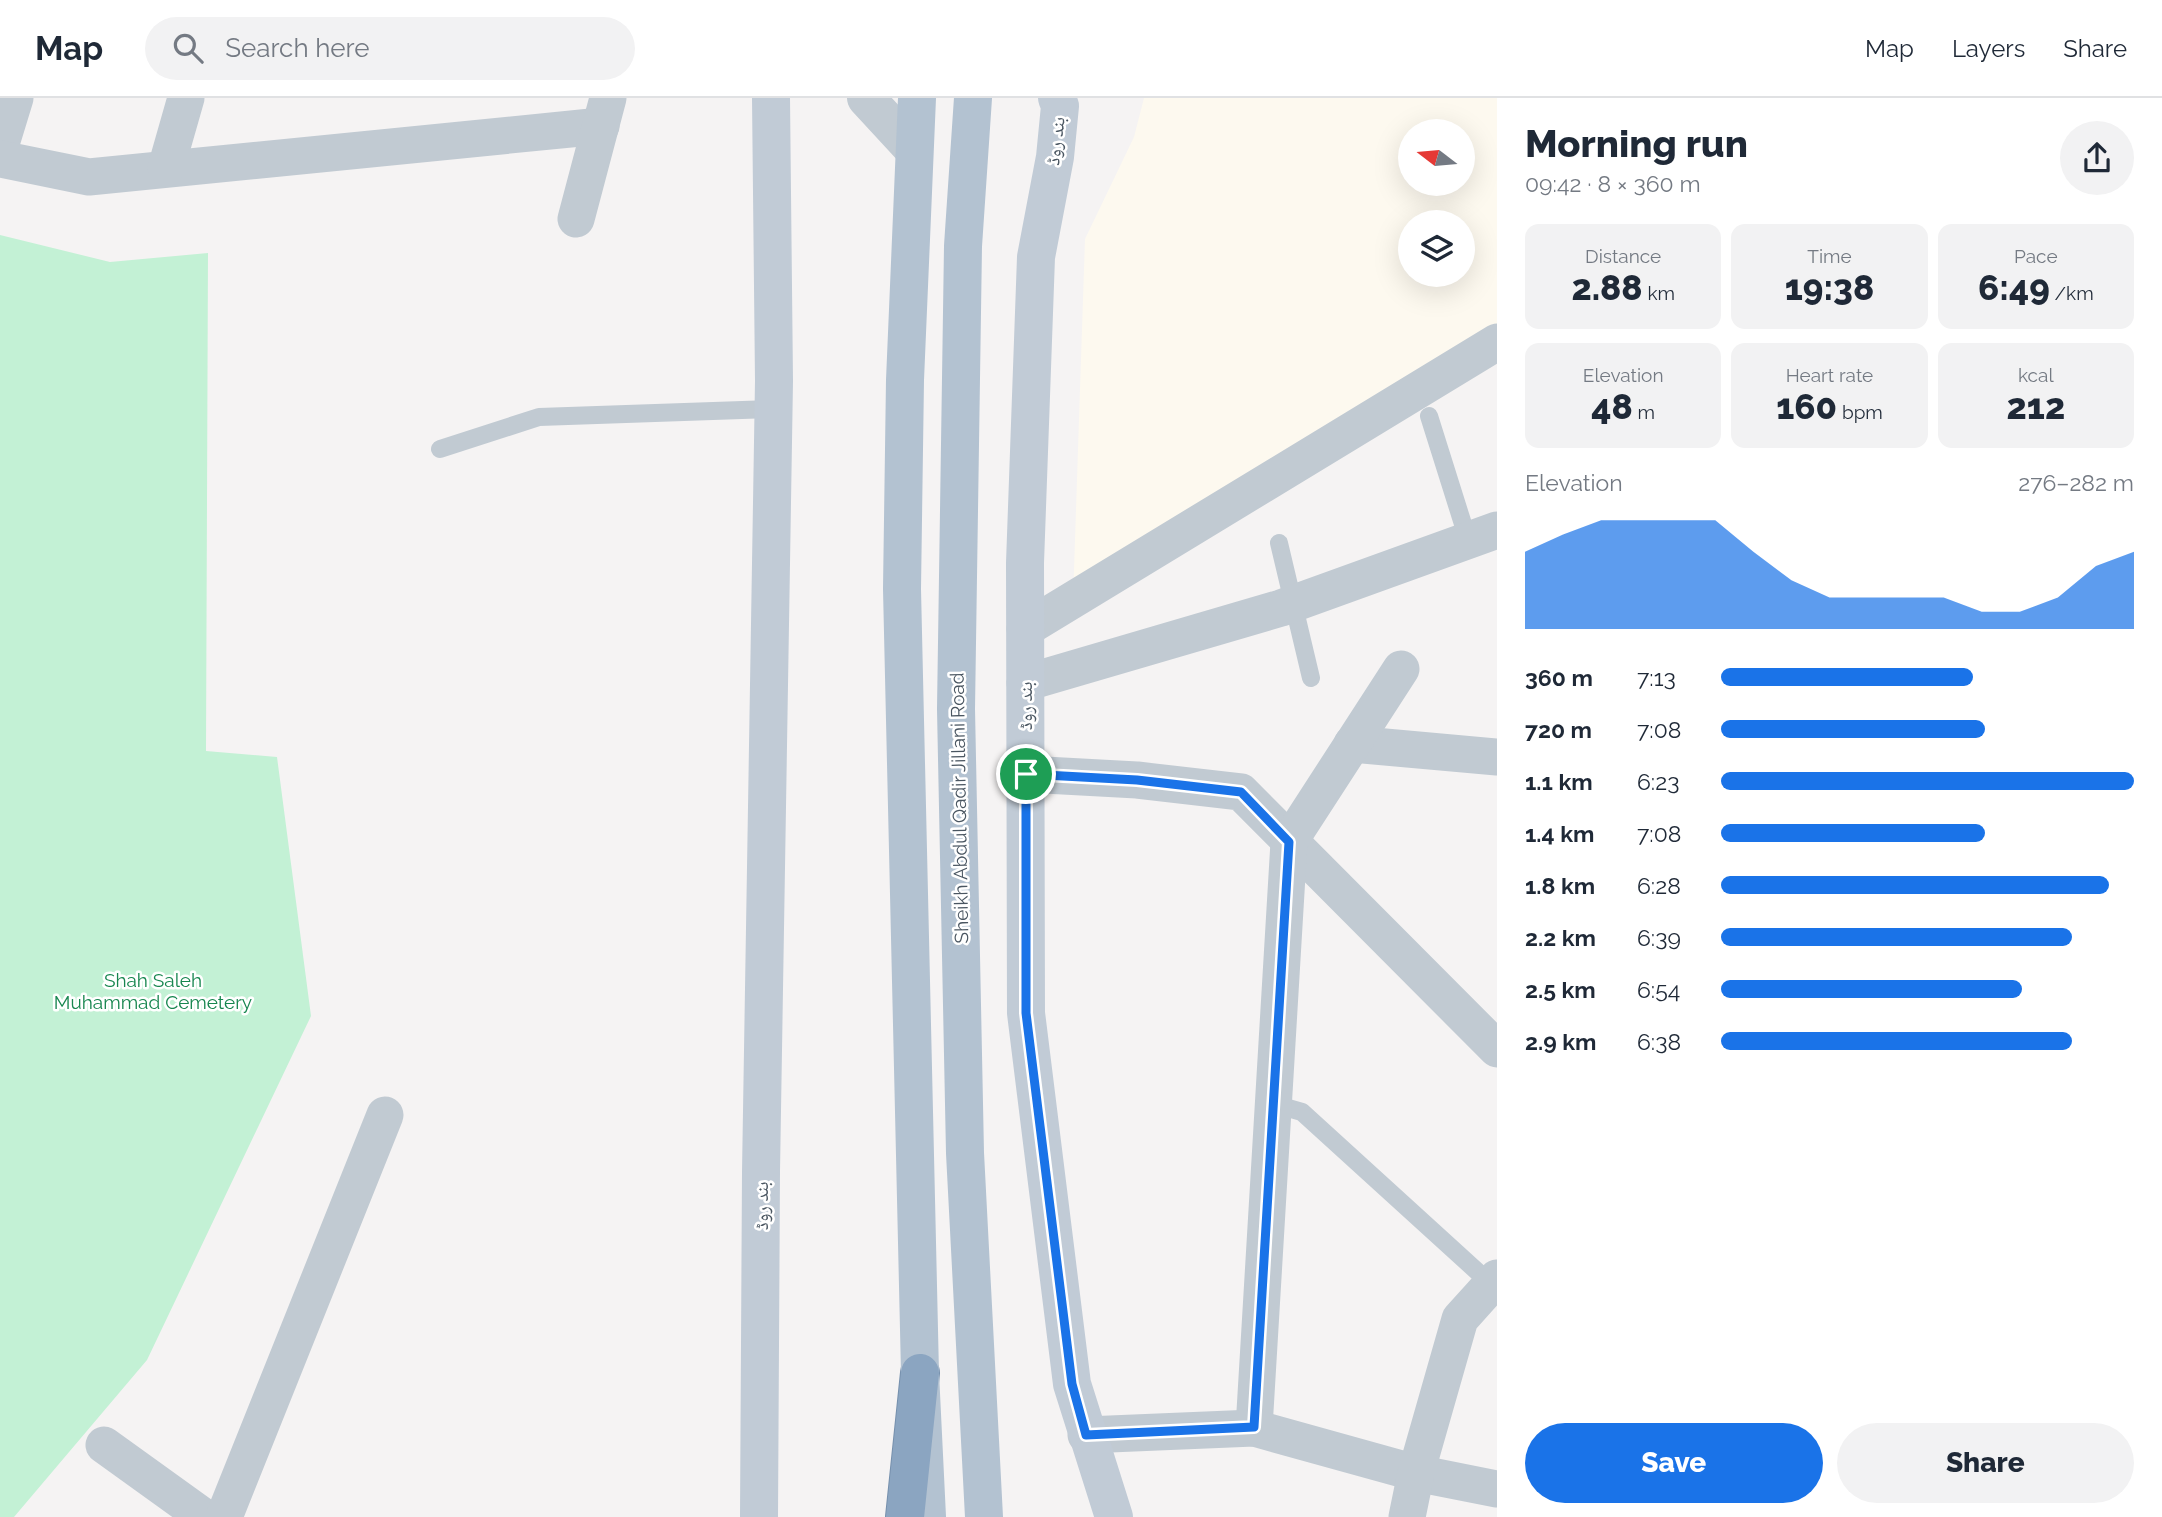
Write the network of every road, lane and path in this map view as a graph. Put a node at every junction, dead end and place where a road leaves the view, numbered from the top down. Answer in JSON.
{"nodes":[{"id":1,"x":15,"y":98,"type":"edge"},
{"id":2,"x":186,"y":98,"type":"edge"},
{"id":3,"x":771,"y":98,"type":"edge"},
{"id":4,"x":866,"y":98,"type":"edge"},
{"id":5,"x":916,"y":98,"type":"edge"},
{"id":6,"x":973,"y":98,"type":"edge"},
{"id":7,"x":1057,"y":98,"type":"edge"},
{"id":8,"x":604,"y":112,"type":"edge"},
{"id":9,"x":0,"y":147,"type":"edge"},
{"id":10,"x":914,"y":150,"type":"junction"},
{"id":11,"x":0,"y":159,"type":"edge"},
{"id":12,"x":166,"y":168,"type":"junction"},
{"id":13,"x":576,"y":219,"type":"dead end"},
{"id":14,"x":1497,"y":342,"type":"edge"},
{"id":15,"x":774,"y":410,"type":"junction"},
{"id":16,"x":1429,"y":416,"type":"dead end"},
{"id":17,"x":440,"y":449,"type":"dead end"},
{"id":18,"x":1482,"y":535,"type":"edge"},
{"id":19,"x":1279,"y":543,"type":"dead end"},
{"id":20,"x":1293,"y":603,"type":"junction"},
{"id":21,"x":1025,"y":629,"type":"junction"},
{"id":22,"x":1401,"y":669,"type":"dead end"},
{"id":23,"x":1311,"y":678,"type":"dead end"},
{"id":24,"x":1025,"y":683,"type":"junction"},
{"id":25,"x":1352,"y":744,"type":"junction"},
{"id":26,"x":1497,"y":757,"type":"edge"},
{"id":27,"x":1026,"y":774,"type":"junction"},
{"id":28,"x":1289,"y":842,"type":"junction"},
{"id":29,"x":1497,"y":1049,"type":"edge"},
{"id":30,"x":1274,"y":1104,"type":"junction"},
{"id":31,"x":384,"y":1115,"type":"dead end"},
{"id":32,"x":1494,"y":1281,"type":"edge"},
{"id":33,"x":920,"y":1373,"type":"junction"},
{"id":34,"x":1254,"y":1427,"type":"junction"},
{"id":35,"x":1086,"y":1435,"type":"junction"},
{"id":36,"x":104,"y":1446,"type":"dead end"},
{"id":37,"x":1416,"y":1473,"type":"junction"},
{"id":38,"x":1497,"y":1489,"type":"edge"},
{"id":39,"x":204,"y":1517,"type":"edge"},
{"id":40,"x":224,"y":1517,"type":"edge"},
{"id":41,"x":759,"y":1517,"type":"edge"},
{"id":42,"x":905,"y":1517,"type":"edge"},
{"id":43,"x":927,"y":1517,"type":"edge"},
{"id":44,"x":984,"y":1517,"type":"edge"},
{"id":45,"x":1114,"y":1517,"type":"edge"},
{"id":46,"x":1407,"y":1517,"type":"edge"}],
"edges":[{"from":1,"to":9,"type":"street"},
{"from":2,"to":12,"type":"street"},
{"from":3,"to":15,"type":"main road","name":"بند روڈ"},
{"from":4,"to":10,"type":"street"},
{"from":5,"to":10,"type":"main road"},
{"from":6,"to":44,"type":"main road","name":"Sheikh Abdul Qadir Jillani Road"},
{"from":7,"to":21,"type":"main road","name":"بند روڈ"},
{"from":8,"to":12,"type":"street"},
{"from":8,"to":13,"type":"street"},
{"from":10,"to":33,"type":"main road"},
{"from":11,"to":12,"type":"street"},
{"from":14,"to":21,"type":"street"},
{"from":15,"to":17,"type":"lane"},
{"from":15,"to":41,"type":"main road","name":"بند روڈ"},
{"from":16,"to":18,"type":"lane"},
{"from":18,"to":20,"type":"street"},
{"from":19,"to":20,"type":"lane"},
{"from":20,"to":23,"type":"lane"},
{"from":20,"to":24,"type":"street"},
{"from":21,"to":24,"type":"main road","name":"بند روڈ"},
{"from":22,"to":25,"type":"street"},
{"from":24,"to":27,"type":"main road","name":"بند روڈ"},
{"from":25,"to":26,"type":"street"},
{"from":25,"to":28,"type":"street"},
{"from":27,"to":28,"type":"street"},
{"from":27,"to":35,"type":"main road","name":"بند روڈ"},
{"from":28,"to":29,"type":"street"},
{"from":28,"to":30,"type":"street"},
{"from":30,"to":32,"type":"lane"},
{"from":30,"to":34,"type":"street"},
{"from":31,"to":40,"type":"street"},
{"from":32,"to":37,"type":"street"},
{"from":33,"to":42,"type":"highway"},
{"from":33,"to":43,"type":"main road"},
{"from":34,"to":35,"type":"street"},
{"from":34,"to":37,"type":"street"},
{"from":35,"to":45,"type":"main road","name":"بند روڈ"},
{"from":36,"to":39,"type":"street"},
{"from":37,"to":38,"type":"street"},
{"from":37,"to":46,"type":"street"}]}
